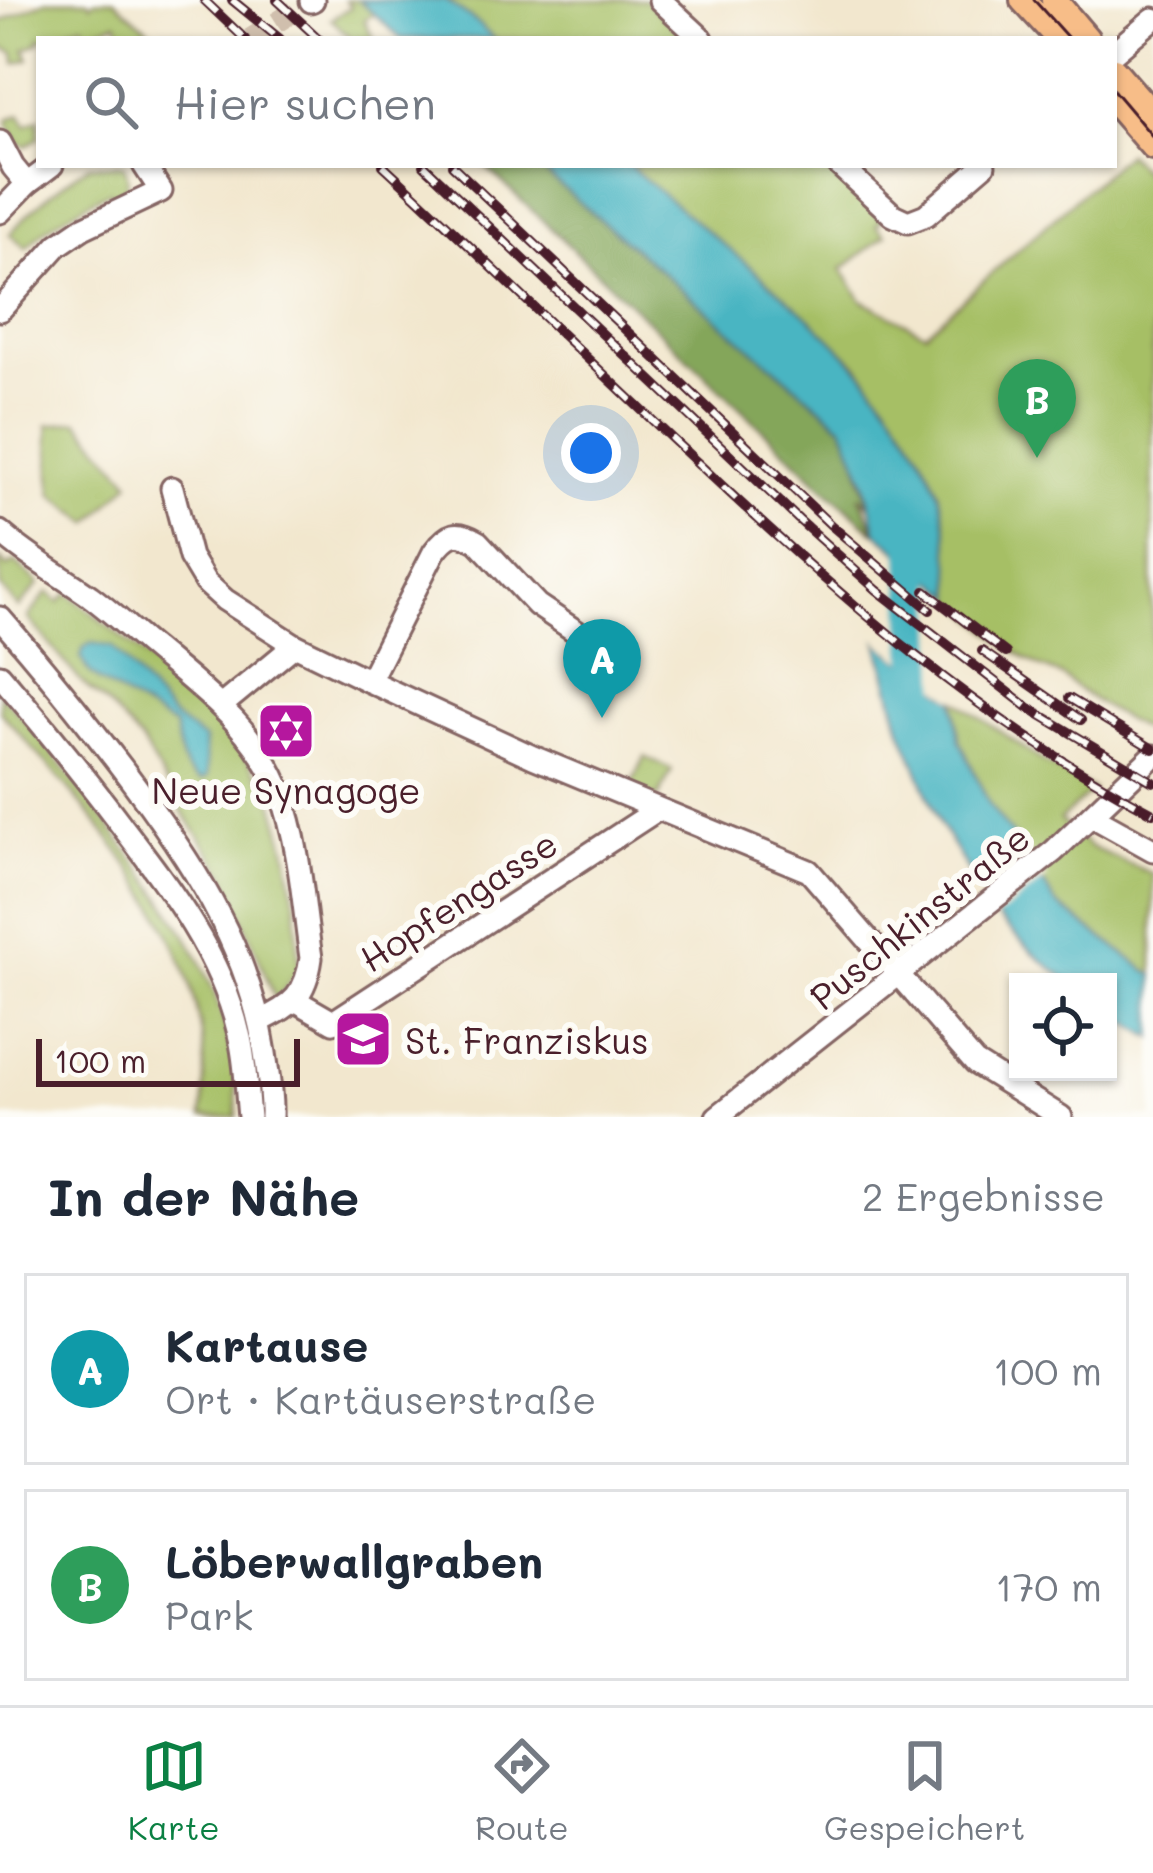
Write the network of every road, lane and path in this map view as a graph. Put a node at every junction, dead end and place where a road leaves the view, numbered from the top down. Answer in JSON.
{"nodes":[{"id":1,"x":659,"y":0,"type":"edge"},
{"id":2,"x":1024,"y":0,"type":"edge"},
{"id":3,"x":1054,"y":0,"type":"edge"},
{"id":4,"x":1153,"y":19,"type":"edge"},
{"id":5,"x":699,"y":36,"type":"edge"},
{"id":6,"x":1056,"y":36,"type":"edge"},
{"id":7,"x":1085,"y":36,"type":"edge"},
{"id":8,"x":1117,"y":49,"type":"edge"},
{"id":9,"x":1117,"y":73,"type":"edge"},
{"id":10,"x":1117,"y":105,"type":"edge"},
{"id":11,"x":1153,"y":115,"type":"edge"},
{"id":12,"x":0,"y":142,"type":"edge"},
{"id":13,"x":1153,"y":147,"type":"edge"},
{"id":14,"x":48,"y":168,"type":"edge"},
{"id":15,"x":146,"y":168,"type":"edge"},
{"id":16,"x":842,"y":168,"type":"edge"},
{"id":17,"x":981,"y":168,"type":"edge"},
{"id":18,"x":27,"y":184,"type":"junction"},
{"id":19,"x":0,"y":212,"type":"edge"},
{"id":20,"x":0,"y":310,"type":"edge"},
{"id":21,"x":172,"y":488,"type":"dead end"},
{"id":22,"x":0,"y":532,"type":"edge"},
{"id":23,"x":0,"y":618,"type":"edge"},
{"id":24,"x":593,"y":644,"type":"dead end"},
{"id":25,"x":295,"y":645,"type":"junction"},
{"id":26,"x":0,"y":675,"type":"edge"},
{"id":27,"x":369,"y":681,"type":"junction"},
{"id":28,"x":221,"y":706,"type":"junction"},
{"id":29,"x":1153,"y":756,"type":"edge"},
{"id":30,"x":657,"y":810,"type":"junction"},
{"id":31,"x":1092,"y":816,"type":"junction"},
{"id":32,"x":1153,"y":850,"type":"edge"},
{"id":33,"x":900,"y":975,"type":"junction"},
{"id":34,"x":296,"y":1000,"type":"junction"},
{"id":35,"x":260,"y":1021,"type":"junction"},
{"id":36,"x":257,"y":1075,"type":"junction"},
{"id":37,"x":249,"y":1117,"type":"edge"},
{"id":38,"x":271,"y":1117,"type":"edge"},
{"id":39,"x":717,"y":1117,"type":"edge"},
{"id":40,"x":1061,"y":1117,"type":"edge"}],
"edges":[{"from":1,"to":5,"type":"street"},
{"from":2,"to":6,"type":"main road"},
{"from":3,"to":7,"type":"main road"},
{"from":4,"to":8,"type":"street"},
{"from":9,"to":11,"type":"main road"},
{"from":10,"to":13,"type":"main road"},
{"from":12,"to":18,"type":"street"},
{"from":14,"to":18,"type":"street"},
{"from":15,"to":20,"type":"street"},
{"from":16,"to":17,"type":"street"},
{"from":18,"to":19,"type":"street"},
{"from":21,"to":25,"type":"street"},
{"from":22,"to":28,"type":"street"},
{"from":23,"to":35,"type":"street"},
{"from":24,"to":27,"type":"street"},
{"from":25,"to":27,"type":"street"},
{"from":25,"to":28,"type":"street"},
{"from":26,"to":36,"type":"street"},
{"from":27,"to":30,"type":"street"},
{"from":28,"to":34,"type":"street"},
{"from":29,"to":31,"type":"street","name":"Puschkinstraße"},
{"from":30,"to":33,"type":"street"},
{"from":30,"to":34,"type":"street","name":"Hopfengasse"},
{"from":31,"to":32,"type":"street"},
{"from":31,"to":33,"type":"street","name":"Puschkinstraße"},
{"from":33,"to":39,"type":"street","name":"Puschkinstraße"},
{"from":33,"to":40,"type":"street"},
{"from":34,"to":35,"type":"street"},
{"from":35,"to":36,"type":"street"},
{"from":36,"to":37,"type":"street"},
{"from":36,"to":38,"type":"street"}]}
